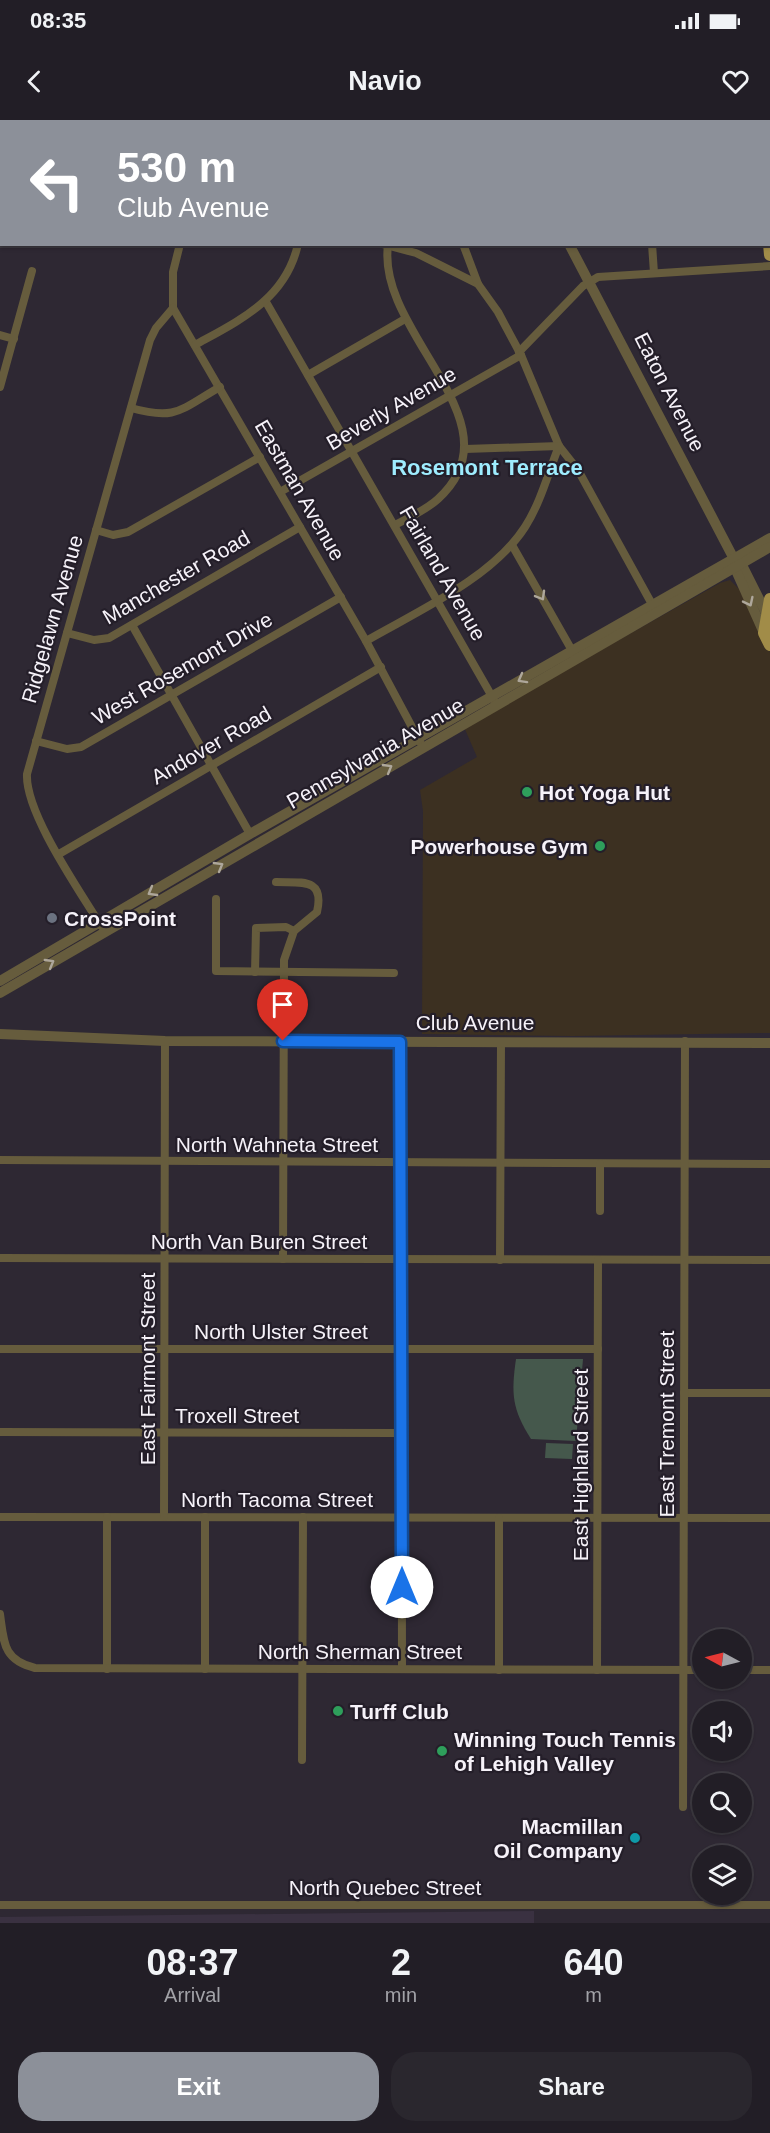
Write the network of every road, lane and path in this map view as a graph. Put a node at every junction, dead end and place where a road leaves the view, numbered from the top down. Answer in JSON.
{"nodes":[{"id":1,"x":180,"y":246,"type":"edge"},
{"id":2,"x":297,"y":246,"type":"edge"},
{"id":3,"x":385,"y":246,"type":"edge"},
{"id":4,"x":388,"y":246,"type":"edge"},
{"id":5,"x":464,"y":246,"type":"edge"},
{"id":6,"x":570,"y":246,"type":"edge"},
{"id":7,"x":652,"y":246,"type":"edge"},
{"id":8,"x":770,"y":266,"type":"edge"},
{"id":9,"x":32,"y":271,"type":"dead end"},
{"id":10,"x":654,"y":273,"type":"junction"},
{"id":11,"x":589,"y":281,"type":"junction"},
{"id":12,"x":478,"y":284,"type":"junction"},
{"id":13,"x":266,"y":302,"type":"junction"},
{"id":14,"x":173,"y":308,"type":"junction"},
{"id":15,"x":405,"y":319,"type":"junction"},
{"id":16,"x":0,"y":335,"type":"edge"},
{"id":17,"x":14,"y":339,"type":"junction"},
{"id":18,"x":195,"y":345,"type":"junction"},
{"id":19,"x":520,"y":353,"type":"junction"},
{"id":20,"x":309,"y":375,"type":"junction"},
{"id":21,"x":0,"y":387,"type":"edge"},
{"id":22,"x":220,"y":387,"type":"junction"},
{"id":23,"x":449,"y":395,"type":"junction"},
{"id":24,"x":131,"y":408,"type":"junction"},
{"id":25,"x":559,"y":446,"type":"junction"},
{"id":26,"x":465,"y":449,"type":"junction"},
{"id":27,"x":352,"y":450,"type":"junction"},
{"id":28,"x":260,"y":457,"type":"junction"},
{"id":29,"x":280,"y":492,"type":"junction"},
{"id":30,"x":395,"y":525,"type":"junction"},
{"id":31,"x":300,"y":527,"type":"junction"},
{"id":32,"x":96,"y":530,"type":"junction"},
{"id":33,"x":770,"y":538,"type":"edge"},
{"id":34,"x":512,"y":545,"type":"junction"},
{"id":35,"x":770,"y":547,"type":"edge"},
{"id":36,"x":737,"y":565,"type":"junction"},
{"id":37,"x":341,"y":597,"type":"junction"},
{"id":38,"x":438,"y":599,"type":"junction"},
{"id":39,"x":770,"y":600,"type":"edge"},
{"id":40,"x":653,"y":606,"type":"junction"},
{"id":41,"x":768,"y":619,"type":"edge"},
{"id":42,"x":132,"y":625,"type":"junction"},
{"id":43,"x":67,"y":633,"type":"junction"},
{"id":44,"x":764,"y":633,"type":"junction"},
{"id":45,"x":366,"y":641,"type":"junction"},
{"id":46,"x":770,"y":645,"type":"edge"},
{"id":47,"x":575,"y":655,"type":"junction"},
{"id":48,"x":381,"y":667,"type":"junction"},
{"id":49,"x":172,"y":694,"type":"junction"},
{"id":50,"x":495,"y":701,"type":"junction"},
{"id":51,"x":36,"y":741,"type":"junction"},
{"id":52,"x":421,"y":743,"type":"junction"},
{"id":53,"x":212,"y":765,"type":"junction"},
{"id":54,"x":250,"y":834,"type":"junction"},
{"id":55,"x":59,"y":854,"type":"junction"},
{"id":56,"x":276,"y":882,"type":"dead end"},
{"id":57,"x":216,"y":898,"type":"dead end"},
{"id":58,"x":99,"y":922,"type":"junction"},
{"id":59,"x":294,"y":931,"type":"junction"},
{"id":60,"x":105,"y":933,"type":"junction"},
{"id":61,"x":255,"y":972,"type":"junction"},
{"id":62,"x":284,"y":972,"type":"junction"},
{"id":63,"x":394,"y":973,"type":"dead end"},
{"id":64,"x":0,"y":981,"type":"edge"},
{"id":65,"x":0,"y":993,"type":"edge"},
{"id":66,"x":0,"y":1034,"type":"edge"},
{"id":67,"x":165,"y":1041,"type":"junction"},
{"id":68,"x":283,"y":1041,"type":"junction"},
{"id":69,"x":685,"y":1041,"type":"junction"},
{"id":70,"x":400,"y":1042,"type":"junction"},
{"id":71,"x":501,"y":1042,"type":"junction"},
{"id":72,"x":770,"y":1043,"type":"edge"},
{"id":73,"x":0,"y":1160,"type":"edge"},
{"id":74,"x":165,"y":1162,"type":"junction"},
{"id":75,"x":283,"y":1162,"type":"junction"},
{"id":76,"x":402,"y":1163,"type":"junction"},
{"id":77,"x":685,"y":1163,"type":"junction"},
{"id":78,"x":501,"y":1164,"type":"junction"},
{"id":79,"x":600,"y":1164,"type":"junction"},
{"id":80,"x":770,"y":1164,"type":"edge"},
{"id":81,"x":600,"y":1211,"type":"dead end"},
{"id":82,"x":0,"y":1258,"type":"edge"},
{"id":83,"x":165,"y":1259,"type":"junction"},
{"id":84,"x":283,"y":1259,"type":"junction"},
{"id":85,"x":402,"y":1259,"type":"junction"},
{"id":86,"x":500,"y":1260,"type":"junction"},
{"id":87,"x":598,"y":1260,"type":"junction"},
{"id":88,"x":684,"y":1260,"type":"junction"},
{"id":89,"x":770,"y":1260,"type":"edge"},
{"id":90,"x":0,"y":1349,"type":"edge"},
{"id":91,"x":165,"y":1349,"type":"junction"},
{"id":92,"x":598,"y":1349,"type":"junction"},
{"id":93,"x":402,"y":1350,"type":"junction"},
{"id":94,"x":684,"y":1393,"type":"junction"},
{"id":95,"x":770,"y":1393,"type":"edge"},
{"id":96,"x":0,"y":1432,"type":"edge"},
{"id":97,"x":165,"y":1433,"type":"junction"},
{"id":98,"x":401,"y":1433,"type":"junction"},
{"id":99,"x":0,"y":1517,"type":"edge"},
{"id":100,"x":107,"y":1517,"type":"junction"},
{"id":101,"x":164,"y":1517,"type":"junction"},
{"id":102,"x":205,"y":1517,"type":"junction"},
{"id":103,"x":303,"y":1517,"type":"junction"},
{"id":104,"x":402,"y":1518,"type":"junction"},
{"id":105,"x":499,"y":1518,"type":"junction"},
{"id":106,"x":598,"y":1518,"type":"junction"},
{"id":107,"x":683,"y":1518,"type":"junction"},
{"id":108,"x":770,"y":1518,"type":"edge"},
{"id":109,"x":0,"y":1614,"type":"edge"},
{"id":110,"x":107,"y":1669,"type":"junction"},
{"id":111,"x":205,"y":1669,"type":"junction"},
{"id":112,"x":402,"y":1669,"type":"junction"},
{"id":113,"x":302,"y":1670,"type":"junction"},
{"id":114,"x":499,"y":1670,"type":"junction"},
{"id":115,"x":597,"y":1670,"type":"junction"},
{"id":116,"x":684,"y":1670,"type":"junction"},
{"id":117,"x":692,"y":1670,"type":"edge"},
{"id":118,"x":752,"y":1670,"type":"edge"},
{"id":119,"x":770,"y":1670,"type":"edge"},
{"id":120,"x":303,"y":1760,"type":"dead end"},
{"id":121,"x":683,"y":1807,"type":"dead end"},
{"id":122,"x":0,"y":1905,"type":"edge"},
{"id":123,"x":770,"y":1905,"type":"edge"}],
"edges":[{"from":1,"to":14,"type":"street"},
{"from":2,"to":13,"type":"street"},
{"from":3,"to":15,"type":"street"},
{"from":4,"to":12,"type":"street"},
{"from":5,"to":12,"type":"street"},
{"from":6,"to":11,"type":"street","name":"Eaton Avenue"},
{"from":7,"to":10,"type":"street"},
{"from":8,"to":10,"type":"street"},
{"from":9,"to":17,"type":"street"},
{"from":10,"to":11,"type":"street"},
{"from":11,"to":19,"type":"street","name":"Beverly Avenue"},
{"from":11,"to":36,"type":"street","name":"Eaton Avenue"},
{"from":12,"to":19,"type":"street"},
{"from":13,"to":18,"type":"street"},
{"from":13,"to":20,"type":"street","name":"Fairland Avenue"},
{"from":14,"to":18,"type":"street","name":"Eastman Avenue"},
{"from":14,"to":24,"type":"street","name":"Ridgelawn Avenue"},
{"from":15,"to":20,"type":"street"},
{"from":15,"to":23,"type":"street"},
{"from":16,"to":17,"type":"street"},
{"from":17,"to":21,"type":"street"},
{"from":18,"to":22,"type":"street","name":"Eastman Avenue"},
{"from":19,"to":23,"type":"street","name":"Beverly Avenue"},
{"from":19,"to":25,"type":"street"},
{"from":20,"to":27,"type":"street","name":"Fairland Avenue"},
{"from":22,"to":24,"type":"street"},
{"from":22,"to":28,"type":"street","name":"Eastman Avenue"},
{"from":23,"to":26,"type":"street"},
{"from":23,"to":27,"type":"street","name":"Beverly Avenue"},
{"from":24,"to":32,"type":"street","name":"Ridgelawn Avenue"},
{"from":25,"to":26,"type":"street"},
{"from":25,"to":34,"type":"street"},
{"from":25,"to":40,"type":"street"},
{"from":26,"to":30,"type":"street"},
{"from":27,"to":29,"type":"street","name":"Beverly Avenue"},
{"from":27,"to":30,"type":"street","name":"Fairland Avenue"},
{"from":28,"to":29,"type":"street","name":"Eastman Avenue"},
{"from":28,"to":32,"type":"street"},
{"from":29,"to":31,"type":"street","name":"Eastman Avenue"},
{"from":30,"to":38,"type":"street","name":"Fairland Avenue"},
{"from":31,"to":37,"type":"street","name":"Eastman Avenue"},
{"from":31,"to":42,"type":"street","name":"Manchester Road"},
{"from":32,"to":43,"type":"street","name":"Ridgelawn Avenue"},
{"from":33,"to":36,"type":"street","name":"Pennsylvania Avenue"},
{"from":34,"to":38,"type":"street"},
{"from":34,"to":47,"type":"street","one_way":true},
{"from":35,"to":36,"type":"street","name":"Pennsylvania Avenue"},
{"from":36,"to":40,"type":"street","name":"Pennsylvania Avenue"},
{"from":36,"to":41,"type":"street","name":"Eaton Avenue"},
{"from":36,"to":44,"type":"street","name":"Eaton Avenue","one_way":true},
{"from":36,"to":47,"type":"street","name":"Pennsylvania Avenue"},
{"from":37,"to":45,"type":"street","name":"Eastman Avenue"},
{"from":37,"to":49,"type":"street","name":"West Rosemont Drive"},
{"from":38,"to":45,"type":"street"},
{"from":38,"to":50,"type":"street","name":"Fairland Avenue"},
{"from":39,"to":41,"type":"main road"},
{"from":40,"to":47,"type":"street","name":"Pennsylvania Avenue"},
{"from":41,"to":44,"type":"main road"},
{"from":42,"to":43,"type":"street","name":"Manchester Road"},
{"from":42,"to":49,"type":"street"},
{"from":43,"to":51,"type":"street","name":"Ridgelawn Avenue"},
{"from":44,"to":46,"type":"main road"},
{"from":45,"to":48,"type":"street","name":"Eastman Avenue"},
{"from":47,"to":50,"type":"street","name":"Pennsylvania Avenue"},
{"from":48,"to":52,"type":"street","name":"Eastman Avenue"},
{"from":48,"to":53,"type":"street","name":"Andover Road"},
{"from":49,"to":51,"type":"street","name":"West Rosemont Drive"},
{"from":49,"to":53,"type":"street"},
{"from":50,"to":52,"type":"street","name":"Pennsylvania Avenue"},
{"from":51,"to":55,"type":"street","name":"Ridgelawn Avenue"},
{"from":52,"to":54,"type":"street","name":"Pennsylvania Avenue"},
{"from":60,"to":52,"type":"street","name":"Pennsylvania Avenue","one_way":true},
{"from":53,"to":54,"type":"street"},
{"from":53,"to":55,"type":"street","name":"Andover Road"},
{"from":54,"to":58,"type":"street","name":"Pennsylvania Avenue","one_way":true},
{"from":55,"to":58,"type":"street","name":"Ridgelawn Avenue"},
{"from":56,"to":59,"type":"street"},
{"from":57,"to":61,"type":"street"},
{"from":58,"to":60,"type":"street","name":"Ridgelawn Avenue"},
{"from":58,"to":64,"type":"street","name":"Pennsylvania Avenue"},
{"from":59,"to":61,"type":"street"},
{"from":59,"to":62,"type":"street"},
{"from":65,"to":60,"type":"street","name":"Pennsylvania Avenue","one_way":true},
{"from":61,"to":62,"type":"street"},
{"from":62,"to":63,"type":"street"},
{"from":62,"to":68,"type":"street"},
{"from":66,"to":67,"type":"street","name":"Club Avenue"},
{"from":67,"to":68,"type":"street","name":"Club Avenue"},
{"from":67,"to":74,"type":"street","name":"East Fairmont Street"},
{"from":68,"to":70,"type":"street","name":"Club Avenue"},
{"from":68,"to":75,"type":"street"},
{"from":69,"to":71,"type":"street","name":"Club Avenue"},
{"from":69,"to":72,"type":"street","name":"Club Avenue"},
{"from":69,"to":77,"type":"street","name":"East Tremont Street"},
{"from":70,"to":71,"type":"street","name":"Club Avenue"},
{"from":70,"to":76,"type":"street"},
{"from":71,"to":78,"type":"street"},
{"from":73,"to":74,"type":"street","name":"North Wahneta Street"},
{"from":74,"to":75,"type":"street","name":"North Wahneta Street"},
{"from":74,"to":83,"type":"street","name":"East Fairmont Street"},
{"from":75,"to":76,"type":"street","name":"North Wahneta Street"},
{"from":75,"to":84,"type":"street"},
{"from":76,"to":78,"type":"street","name":"North Wahneta Street"},
{"from":76,"to":85,"type":"street"},
{"from":77,"to":79,"type":"street","name":"North Wahneta Street"},
{"from":77,"to":80,"type":"street","name":"North Wahneta Street"},
{"from":77,"to":88,"type":"street","name":"East Tremont Street"},
{"from":78,"to":79,"type":"street","name":"North Wahneta Street"},
{"from":78,"to":86,"type":"street"},
{"from":79,"to":81,"type":"street"},
{"from":82,"to":83,"type":"street","name":"North Van Buren Street"},
{"from":83,"to":84,"type":"street","name":"North Van Buren Street"},
{"from":83,"to":91,"type":"street","name":"East Fairmont Street"},
{"from":84,"to":85,"type":"street","name":"North Van Buren Street"},
{"from":85,"to":86,"type":"street","name":"North Van Buren Street"},
{"from":85,"to":93,"type":"street"},
{"from":86,"to":87,"type":"street","name":"North Van Buren Street"},
{"from":87,"to":88,"type":"street","name":"North Van Buren Street"},
{"from":87,"to":92,"type":"street","name":"East Highland Street"},
{"from":88,"to":89,"type":"street","name":"North Van Buren Street"},
{"from":88,"to":94,"type":"street","name":"East Tremont Street"},
{"from":90,"to":91,"type":"street","name":"North Ulster Street"},
{"from":91,"to":93,"type":"street","name":"North Ulster Street"},
{"from":91,"to":97,"type":"street","name":"East Fairmont Street"},
{"from":92,"to":93,"type":"street","name":"North Ulster Street"},
{"from":92,"to":106,"type":"street","name":"East Highland Street"},
{"from":93,"to":98,"type":"street"},
{"from":94,"to":95,"type":"street"},
{"from":94,"to":107,"type":"street","name":"East Tremont Street"},
{"from":96,"to":97,"type":"street","name":"Troxell Street"},
{"from":97,"to":98,"type":"street","name":"Troxell Street"},
{"from":97,"to":101,"type":"street","name":"East Fairmont Street"},
{"from":98,"to":104,"type":"street"},
{"from":99,"to":100,"type":"street","name":"North Tacoma Street"},
{"from":100,"to":101,"type":"street","name":"North Tacoma Street"},
{"from":100,"to":110,"type":"street"},
{"from":101,"to":102,"type":"street","name":"North Tacoma Street"},
{"from":102,"to":103,"type":"street","name":"North Tacoma Street"},
{"from":102,"to":111,"type":"street"},
{"from":103,"to":104,"type":"street","name":"North Tacoma Street"},
{"from":103,"to":113,"type":"street"},
{"from":104,"to":105,"type":"street","name":"North Tacoma Street"},
{"from":104,"to":112,"type":"street"},
{"from":105,"to":106,"type":"street","name":"North Tacoma Street"},
{"from":105,"to":114,"type":"street"},
{"from":106,"to":107,"type":"street","name":"North Tacoma Street"},
{"from":106,"to":115,"type":"street","name":"East Highland Street"},
{"from":107,"to":108,"type":"street","name":"North Tacoma Street"},
{"from":107,"to":116,"type":"street","name":"East Tremont Street"},
{"from":109,"to":110,"type":"street","name":"North Sherman Street"},
{"from":110,"to":111,"type":"street","name":"North Sherman Street"},
{"from":111,"to":113,"type":"street","name":"North Sherman Street"},
{"from":112,"to":113,"type":"street","name":"North Sherman Street"},
{"from":112,"to":114,"type":"street","name":"North Sherman Street"},
{"from":113,"to":120,"type":"street"},
{"from":114,"to":115,"type":"street","name":"North Sherman Street"},
{"from":115,"to":116,"type":"street","name":"North Sherman Street"},
{"from":116,"to":117,"type":"street","name":"North Sherman Street"},
{"from":116,"to":121,"type":"street","name":"East Tremont Street"},
{"from":118,"to":119,"type":"street"},
{"from":122,"to":123,"type":"street","name":"North Quebec Street"}]}
